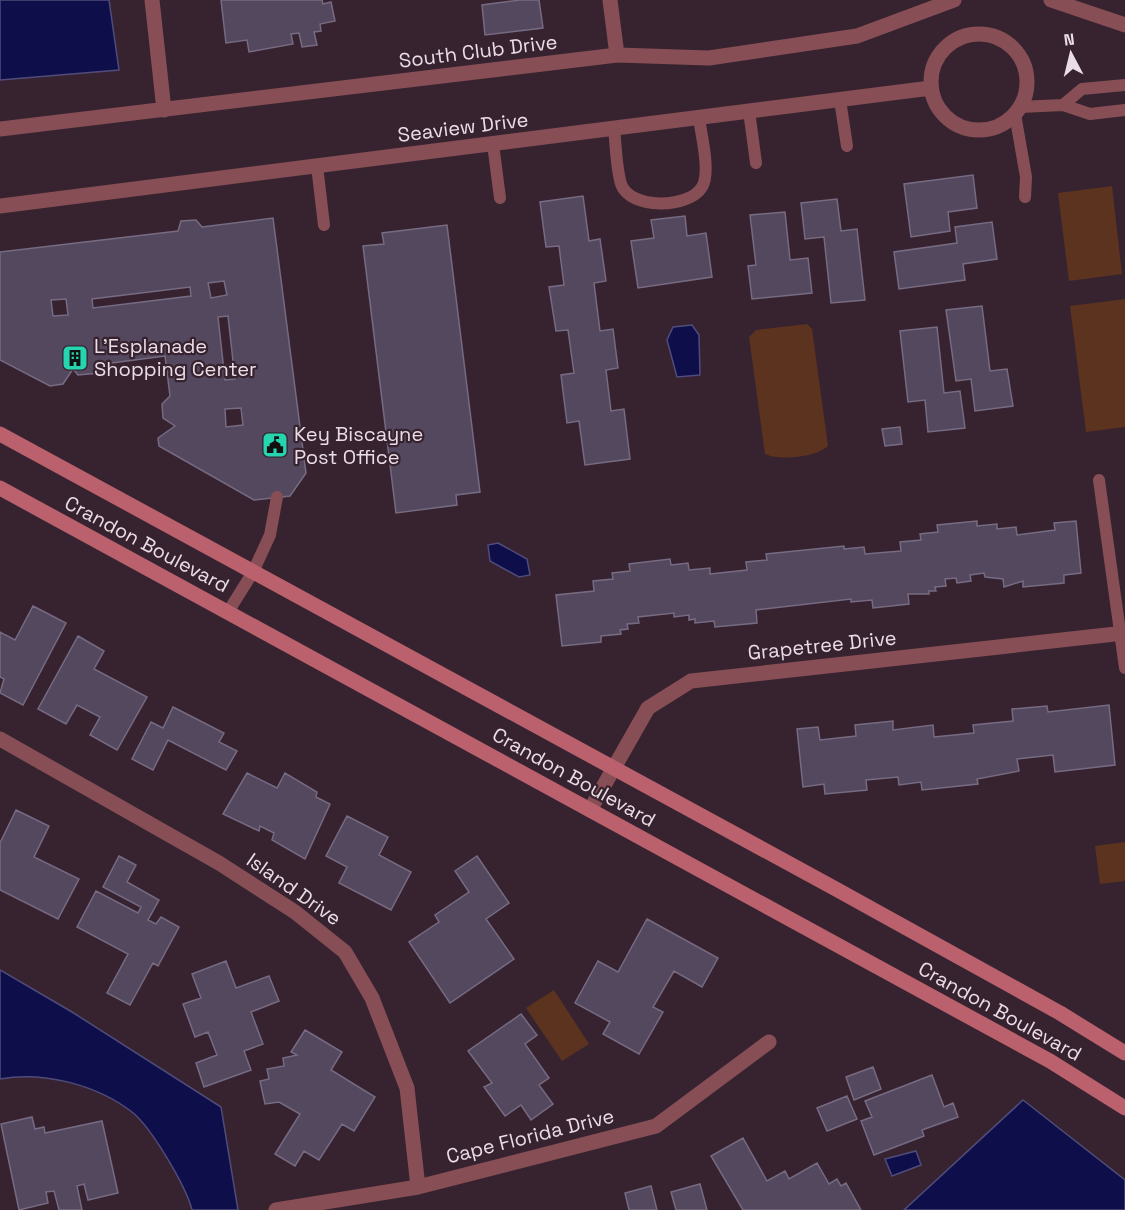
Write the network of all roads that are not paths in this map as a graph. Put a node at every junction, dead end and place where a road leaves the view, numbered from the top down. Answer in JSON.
{"nodes":[{"id":1,"x":152,"y":0,"type":"edge"},
{"id":2,"x":610,"y":0,"type":"edge"},
{"id":3,"x":954,"y":0,"type":"edge"},
{"id":4,"x":1051,"y":0,"type":"edge"},
{"id":5,"x":1093,"y":7,"type":"edge"},
{"id":6,"x":1125,"y":25,"type":"edge"},
{"id":7,"x":617,"y":55,"type":"junction"},
{"id":8,"x":1125,"y":85,"type":"edge"},
{"id":9,"x":932,"y":88,"type":"junction"},
{"id":10,"x":840,"y":100,"type":"junction"},
{"id":11,"x":1063,"y":105,"type":"junction"},
{"id":12,"x":164,"y":110,"type":"junction"},
{"id":13,"x":1017,"y":110,"type":"junction"},
{"id":14,"x":1125,"y":110,"type":"edge"},
{"id":15,"x":749,"y":111,"type":"junction"},
{"id":16,"x":699,"y":118,"type":"junction"},
{"id":17,"x":614,"y":128,"type":"junction"},
{"id":18,"x":0,"y":129,"type":"edge"},
{"id":19,"x":493,"y":144,"type":"junction"},
{"id":20,"x":847,"y":146,"type":"dead end"},
{"id":21,"x":756,"y":163,"type":"dead end"},
{"id":22,"x":317,"y":166,"type":"junction"},
{"id":23,"x":1025,"y":197,"type":"dead end"},
{"id":24,"x":500,"y":198,"type":"dead end"},
{"id":25,"x":0,"y":206,"type":"edge"},
{"id":26,"x":324,"y":225,"type":"dead end"},
{"id":27,"x":0,"y":434,"type":"edge"},
{"id":28,"x":1099,"y":480,"type":"dead end"},
{"id":29,"x":0,"y":488,"type":"edge"},
{"id":30,"x":277,"y":497,"type":"dead end"},
{"id":31,"x":253,"y":572,"type":"junction"},
{"id":32,"x":228,"y":612,"type":"junction"},
{"id":33,"x":1123,"y":634,"type":"edge"},
{"id":34,"x":1125,"y":668,"type":"edge"},
{"id":35,"x":0,"y":739,"type":"edge"},
{"id":36,"x":613,"y":769,"type":"junction"},
{"id":37,"x":590,"y":810,"type":"junction"},
{"id":38,"x":769,"y":1041,"type":"dead end"},
{"id":39,"x":1125,"y":1053,"type":"edge"},
{"id":40,"x":1125,"y":1108,"type":"edge"},
{"id":41,"x":418,"y":1187,"type":"junction"},
{"id":42,"x":276,"y":1210,"type":"edge"}],
"edges":[{"from":1,"to":12,"type":"street"},
{"from":2,"to":7,"type":"street"},
{"from":3,"to":7,"type":"street","name":"South Club Drive"},
{"from":4,"to":5,"type":"street"},
{"from":5,"to":6,"type":"street"},
{"from":7,"to":12,"type":"street","name":"South Club Drive"},
{"from":8,"to":11,"type":"lane"},
{"from":9,"to":10,"type":"street","name":"Seaview Drive"},
{"from":9,"to":13,"type":"street"},
{"from":9,"to":13,"type":"street"},
{"from":10,"to":15,"type":"street","name":"Seaview Drive"},
{"from":10,"to":20,"type":"lane"},
{"from":11,"to":13,"type":"lane"},
{"from":11,"to":14,"type":"lane"},
{"from":12,"to":18,"type":"street","name":"South Club Drive"},
{"from":13,"to":23,"type":"lane"},
{"from":15,"to":16,"type":"street","name":"Seaview Drive"},
{"from":15,"to":21,"type":"lane"},
{"from":16,"to":17,"type":"street","name":"Seaview Drive"},
{"from":16,"to":17,"type":"lane"},
{"from":17,"to":19,"type":"street","name":"Seaview Drive"},
{"from":19,"to":22,"type":"street","name":"Seaview Drive"},
{"from":19,"to":24,"type":"lane"},
{"from":22,"to":25,"type":"street","name":"Seaview Drive"},
{"from":22,"to":26,"type":"lane"},
{"from":27,"to":31,"type":"main road","name":"Crandon Boulevard"},
{"from":28,"to":33,"type":"lane"},
{"from":29,"to":32,"type":"main road","name":"Crandon Boulevard"},
{"from":30,"to":31,"type":"lane"},
{"from":31,"to":32,"type":"lane"},
{"from":31,"to":36,"type":"main road","name":"Crandon Boulevard"},
{"from":32,"to":37,"type":"main road","name":"Crandon Boulevard"},
{"from":33,"to":34,"type":"lane"},
{"from":33,"to":36,"type":"street","name":"Grapetree Drive"},
{"from":35,"to":41,"type":"street","name":"Island Drive"},
{"from":36,"to":37,"type":"street","name":"Grapetree Drive"},
{"from":36,"to":39,"type":"main road","name":"Crandon Boulevard"},
{"from":37,"to":40,"type":"main road","name":"Crandon Boulevard"},
{"from":38,"to":41,"type":"street","name":"Cape Florida Drive"},
{"from":41,"to":42,"type":"street","name":"Cape Florida Drive"}]}
